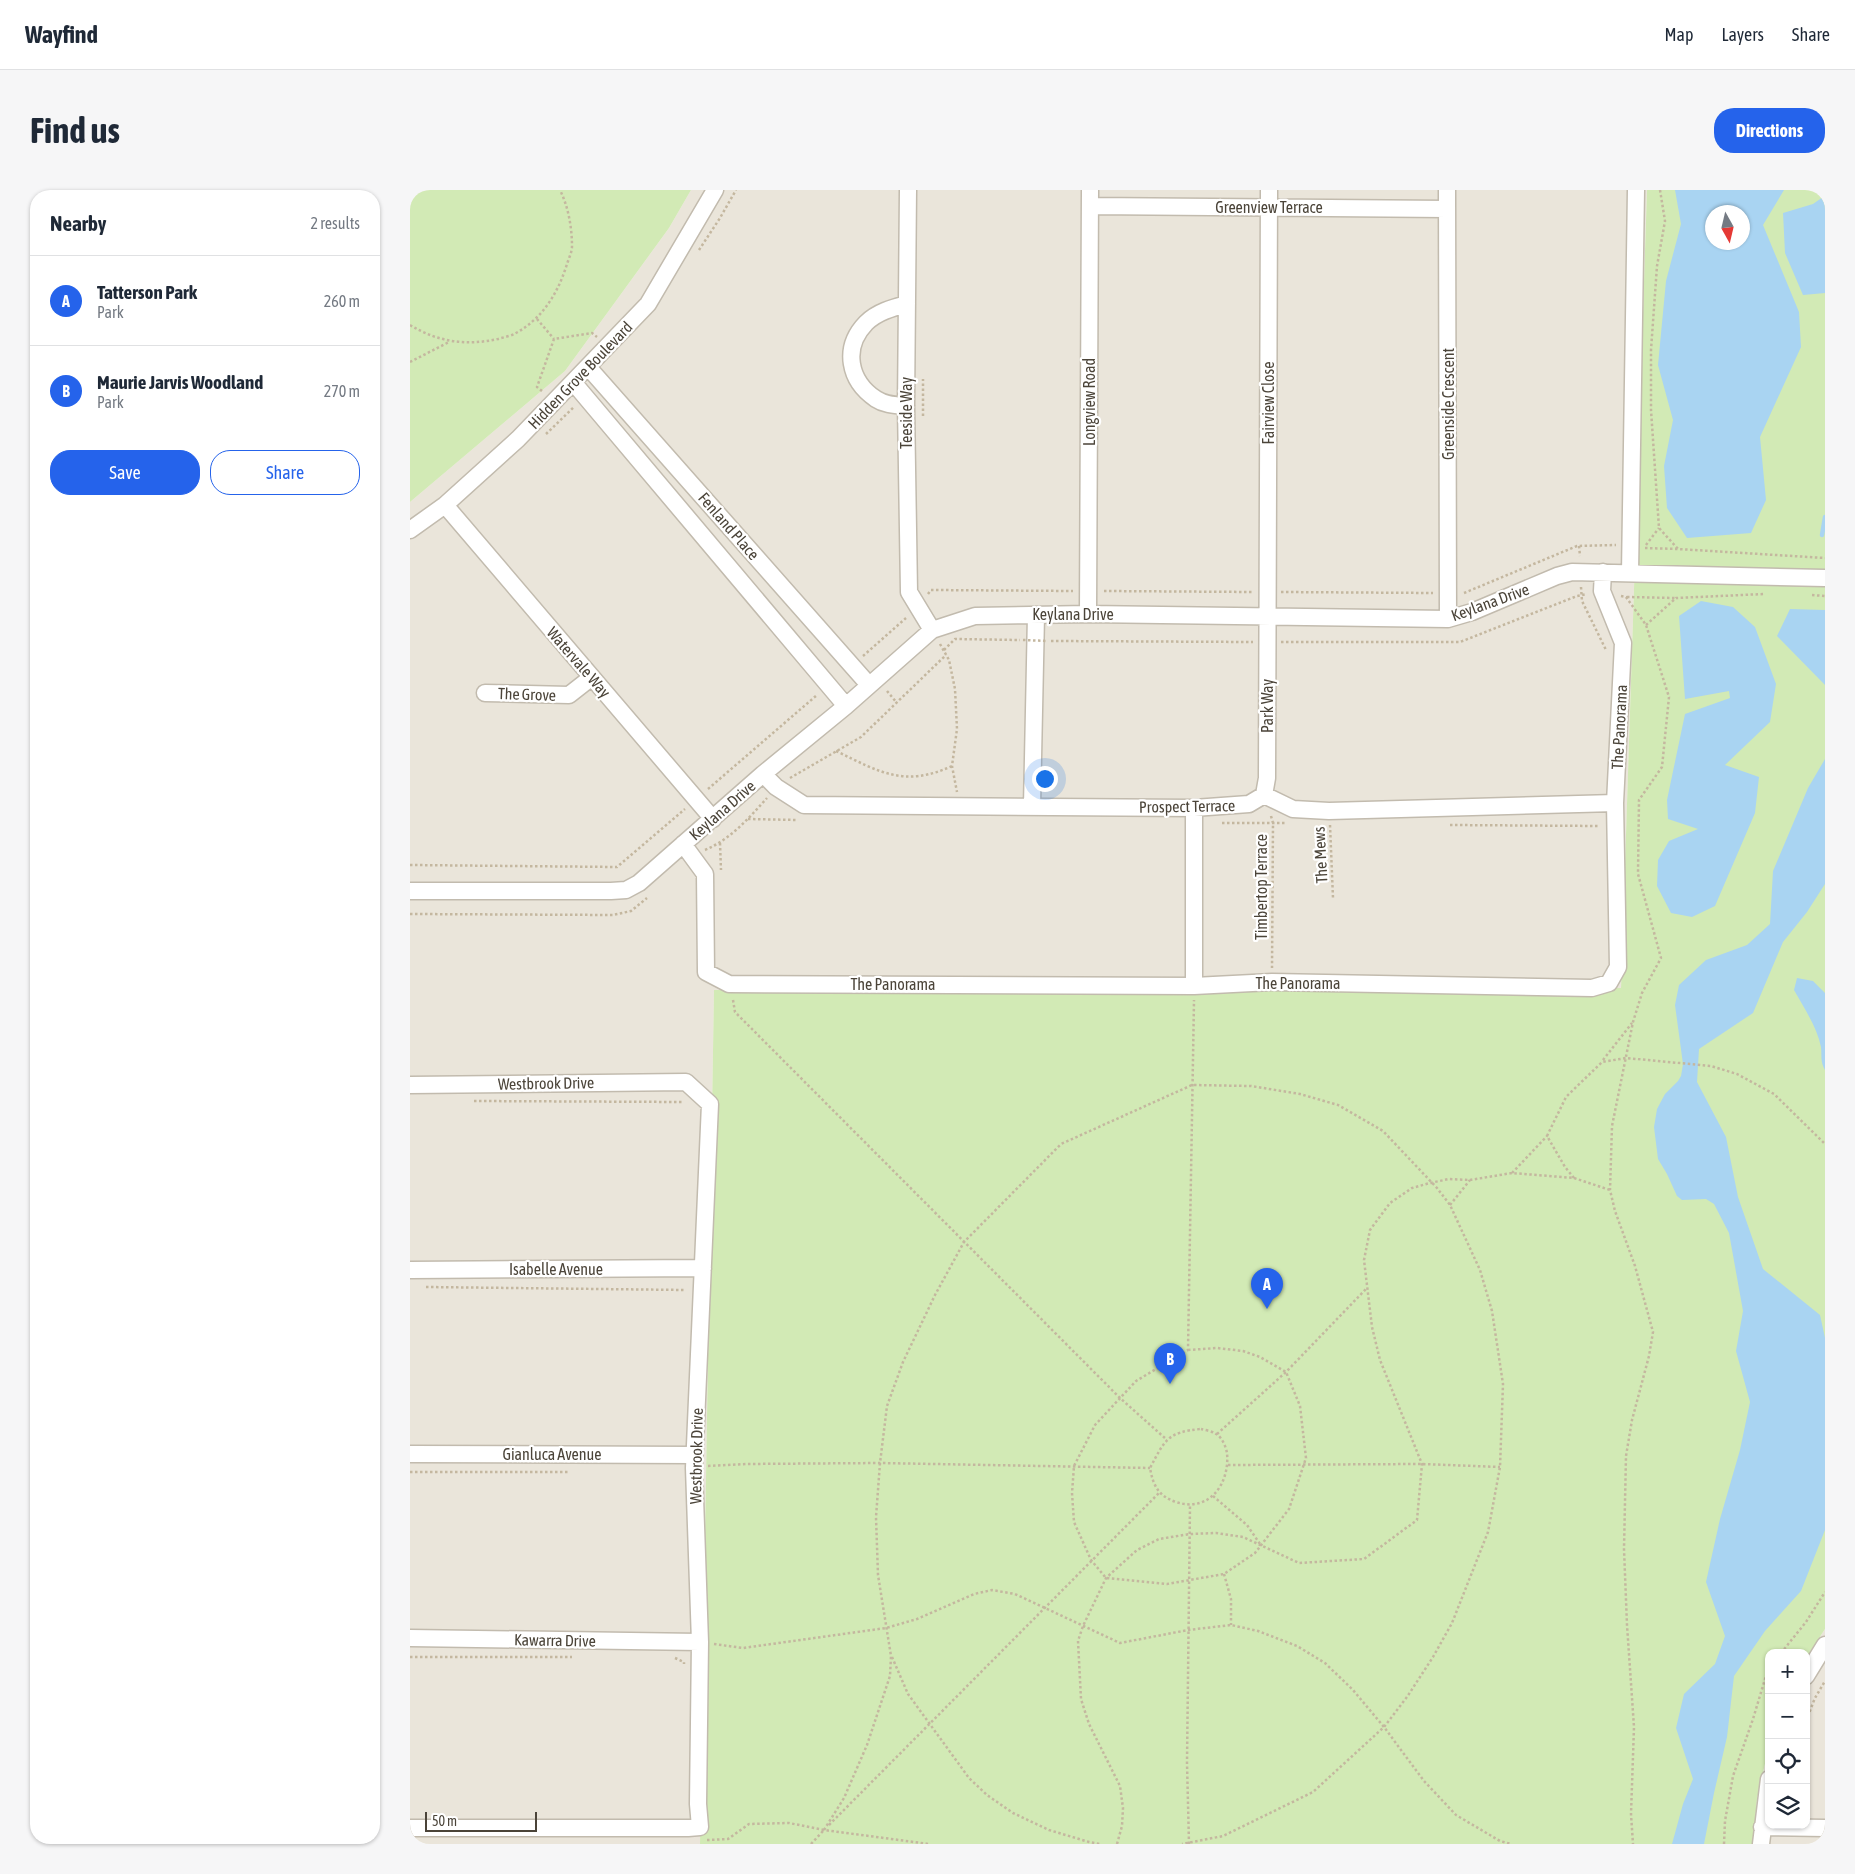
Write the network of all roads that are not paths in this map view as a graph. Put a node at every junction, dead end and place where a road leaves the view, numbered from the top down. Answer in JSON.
{"nodes":[{"id":1,"x":715,"y":190,"type":"edge"},
{"id":2,"x":908,"y":190,"type":"edge"},
{"id":3,"x":1269,"y":190,"type":"edge"},
{"id":4,"x":1447,"y":190,"type":"edge"},
{"id":5,"x":1636,"y":190,"type":"edge"},
{"id":6,"x":1090,"y":198,"type":"edge"},
{"id":7,"x":1269,"y":207,"type":"junction"},
{"id":8,"x":1447,"y":209,"type":"junction"},
{"id":9,"x":907,"y":304,"type":"junction"},
{"id":10,"x":588,"y":367,"type":"junction"},
{"id":11,"x":573,"y":382,"type":"junction"},
{"id":12,"x":906,"y":406,"type":"junction"},
{"id":13,"x":445,"y":505,"type":"junction"},
{"id":14,"x":410,"y":530,"type":"edge"},
{"id":15,"x":1603,"y":572,"type":"junction"},
{"id":16,"x":1630,"y":573,"type":"junction"},
{"id":17,"x":1825,"y":578,"type":"edge"},
{"id":18,"x":1036,"y":614,"type":"junction"},
{"id":19,"x":1088,"y":614,"type":"junction"},
{"id":20,"x":1267,"y":616,"type":"junction"},
{"id":21,"x":1448,"y":618,"type":"junction"},
{"id":22,"x":932,"y":630,"type":"junction"},
{"id":23,"x":592,"y":677,"type":"junction"},
{"id":24,"x":870,"y":686,"type":"junction"},
{"id":25,"x":485,"y":693,"type":"dead end"},
{"id":26,"x":846,"y":706,"type":"junction"},
{"id":27,"x":764,"y":774,"type":"junction"},
{"id":28,"x":1264,"y":794,"type":"junction"},
{"id":29,"x":1611,"y":804,"type":"junction"},
{"id":30,"x":1032,"y":806,"type":"junction"},
{"id":31,"x":1194,"y":815,"type":"junction"},
{"id":32,"x":713,"y":819,"type":"junction"},
{"id":33,"x":683,"y":844,"type":"junction"},
{"id":34,"x":410,"y":890,"type":"edge"},
{"id":35,"x":1194,"y":986,"type":"junction"},
{"id":36,"x":410,"y":1085,"type":"edge"},
{"id":37,"x":697,"y":1268,"type":"junction"},
{"id":38,"x":410,"y":1270,"type":"edge"},
{"id":39,"x":410,"y":1454,"type":"edge"},
{"id":40,"x":694,"y":1461,"type":"junction"},
{"id":41,"x":410,"y":1638,"type":"edge"},
{"id":42,"x":692,"y":1641,"type":"junction"},
{"id":43,"x":1825,"y":1645,"type":"edge"},
{"id":44,"x":1810,"y":1669,"type":"edge"},
{"id":45,"x":1768,"y":1784,"type":"edge"},
{"id":46,"x":1762,"y":1827,"type":"junction"},
{"id":47,"x":410,"y":1828,"type":"edge"},
{"id":48,"x":1825,"y":1828,"type":"edge"},
{"id":49,"x":1761,"y":1844,"type":"edge"}],
"edges":[{"from":1,"to":10,"type":"street","name":"Hidden Grove Boulevard"},
{"from":2,"to":9,"type":"street","name":"Teeside Way"},
{"from":3,"to":7,"type":"street","name":"Fairview Close"},
{"from":4,"to":8,"type":"street","name":"Greenside Crescent"},
{"from":5,"to":16,"type":"street"},
{"from":6,"to":7,"type":"street","name":"Greenview Terrace"},
{"from":6,"to":19,"type":"street","name":"Longview Road"},
{"from":7,"to":8,"type":"street","name":"Greenview Terrace"},
{"from":7,"to":20,"type":"street","name":"Fairview Close"},
{"from":8,"to":21,"type":"street","name":"Greenside Crescent"},
{"from":9,"to":12,"type":"street","name":"Teeside Way"},
{"from":9,"to":12,"type":"street"},
{"from":10,"to":11,"type":"street","name":"Hidden Grove Boulevard"},
{"from":10,"to":24,"type":"street","name":"Fenland Place"},
{"from":11,"to":13,"type":"street","name":"Hidden Grove Boulevard"},
{"from":11,"to":26,"type":"street","name":"Fenland Place"},
{"from":12,"to":22,"type":"street","name":"Teeside Way"},
{"from":13,"to":14,"type":"street","name":"Hidden Grove Boulevard"},
{"from":13,"to":23,"type":"street","name":"Watervale Way"},
{"from":15,"to":16,"type":"street","name":"Keylana Drive"},
{"from":15,"to":21,"type":"street","name":"Keylana Drive"},
{"from":15,"to":29,"type":"street","name":"The Panorama"},
{"from":16,"to":17,"type":"street","name":"Keylana Drive"},
{"from":18,"to":19,"type":"street","name":"Keylana Drive"},
{"from":18,"to":22,"type":"street","name":"Keylana Drive"},
{"from":18,"to":30,"type":"street"},
{"from":19,"to":20,"type":"street","name":"Keylana Drive"},
{"from":20,"to":21,"type":"street","name":"Keylana Drive"},
{"from":20,"to":28,"type":"street","name":"Park Way"},
{"from":22,"to":24,"type":"street","name":"Keylana Drive"},
{"from":23,"to":25,"type":"street","name":"The Grove"},
{"from":23,"to":32,"type":"street","name":"Watervale Way"},
{"from":24,"to":26,"type":"street","name":"Keylana Drive"},
{"from":26,"to":27,"type":"street","name":"Keylana Drive"},
{"from":27,"to":30,"type":"street","name":"Prospect Terrace"},
{"from":27,"to":32,"type":"street","name":"Keylana Drive"},
{"from":28,"to":29,"type":"street"},
{"from":28,"to":31,"type":"street","name":"Prospect Terrace"},
{"from":29,"to":35,"type":"street","name":"The Panorama"},
{"from":30,"to":31,"type":"street","name":"Prospect Terrace"},
{"from":31,"to":35,"type":"street"},
{"from":32,"to":33,"type":"street","name":"Keylana Drive"},
{"from":33,"to":34,"type":"street","name":"Keylana Drive"},
{"from":33,"to":35,"type":"street","name":"The Panorama"},
{"from":36,"to":37,"type":"street","name":"Westbrook Drive"},
{"from":37,"to":38,"type":"street","name":"Isabelle Avenue"},
{"from":37,"to":40,"type":"street","name":"Westbrook Drive"},
{"from":39,"to":40,"type":"street","name":"Gianluca Avenue"},
{"from":40,"to":42,"type":"street","name":"Westbrook Drive"},
{"from":41,"to":42,"type":"street","name":"Kawarra Drive"},
{"from":42,"to":47,"type":"street","name":"Westbrook Drive"},
{"from":43,"to":44,"type":"street"},
{"from":45,"to":46,"type":"street"},
{"from":46,"to":48,"type":"street"},
{"from":46,"to":49,"type":"street"}]}
